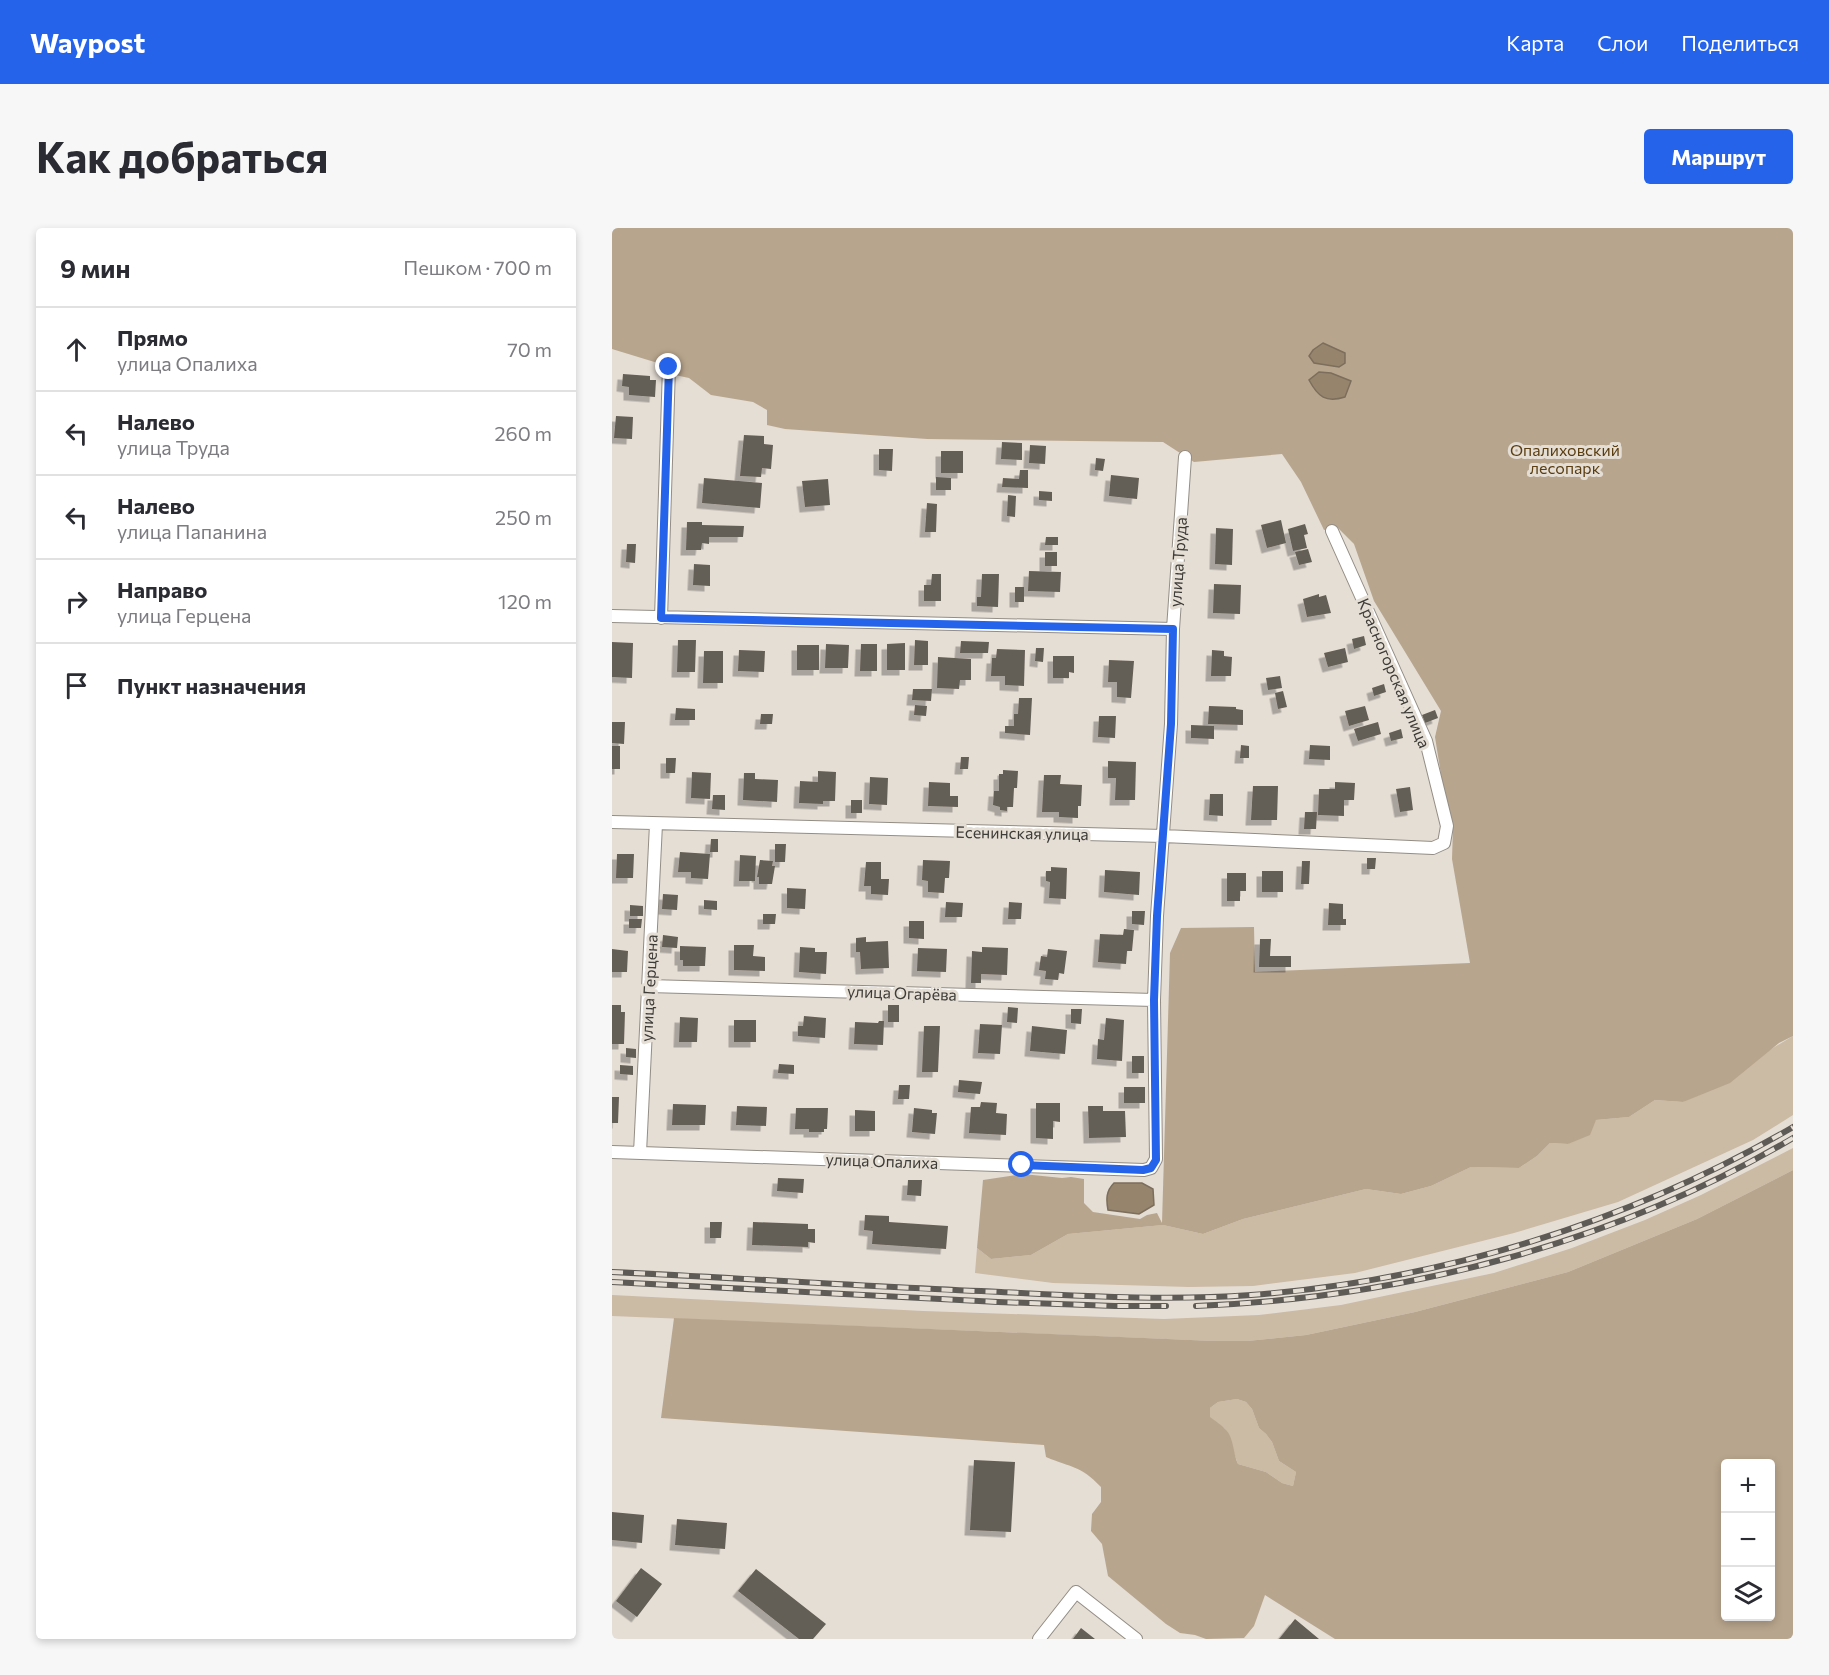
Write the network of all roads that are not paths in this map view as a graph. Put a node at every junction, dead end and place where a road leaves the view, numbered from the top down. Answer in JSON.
{"nodes":[{"id":1,"x":669,"y":367,"type":"dead end"},
{"id":2,"x":1185,"y":457,"type":"dead end"},
{"id":3,"x":1332,"y":531,"type":"dead end"},
{"id":4,"x":612,"y":616,"type":"edge"},
{"id":5,"x":661,"y":618,"type":"junction"},
{"id":6,"x":1173,"y":629,"type":"junction"},
{"id":7,"x":612,"y":822,"type":"edge"},
{"id":8,"x":656,"y":824,"type":"junction"},
{"id":9,"x":1163,"y":836,"type":"junction"},
{"id":10,"x":1432,"y":848,"type":"joint"},
{"id":11,"x":649,"y":986,"type":"junction"},
{"id":12,"x":1154,"y":1000,"type":"junction"},
{"id":13,"x":612,"y":1152,"type":"edge"},
{"id":14,"x":640,"y":1153,"type":"junction"},
{"id":15,"x":1151,"y":1168,"type":"joint"},
{"id":16,"x":1039,"y":1639,"type":"edge"},
{"id":17,"x":1136,"y":1639,"type":"edge"}],
"edges":[{"from":1,"to":5,"type":"street"},
{"from":2,"to":6,"type":"street","name":"улица Труда"},
{"from":3,"to":10,"type":"street","name":"Красногорская улица"},
{"from":4,"to":5,"type":"street"},
{"from":5,"to":6,"type":"street"},
{"from":6,"to":9,"type":"street","name":"улица Труда"},
{"from":7,"to":8,"type":"street","name":"Есенинская улица"},
{"from":8,"to":9,"type":"street","name":"Есенинская улица"},
{"from":8,"to":11,"type":"street","name":"улица Герцена"},
{"from":9,"to":10,"type":"street","name":"Есенинская улица"},
{"from":9,"to":12,"type":"street","name":"улица Труда"},
{"from":11,"to":12,"type":"street","name":"улица Огарёва"},
{"from":11,"to":14,"type":"street","name":"улица Герцена"},
{"from":12,"to":15,"type":"street","name":"улица Труда"},
{"from":13,"to":14,"type":"street","name":"улица Опалиха"},
{"from":14,"to":15,"type":"street","name":"улица Опалиха"},
{"from":16,"to":17,"type":"street"}]}
